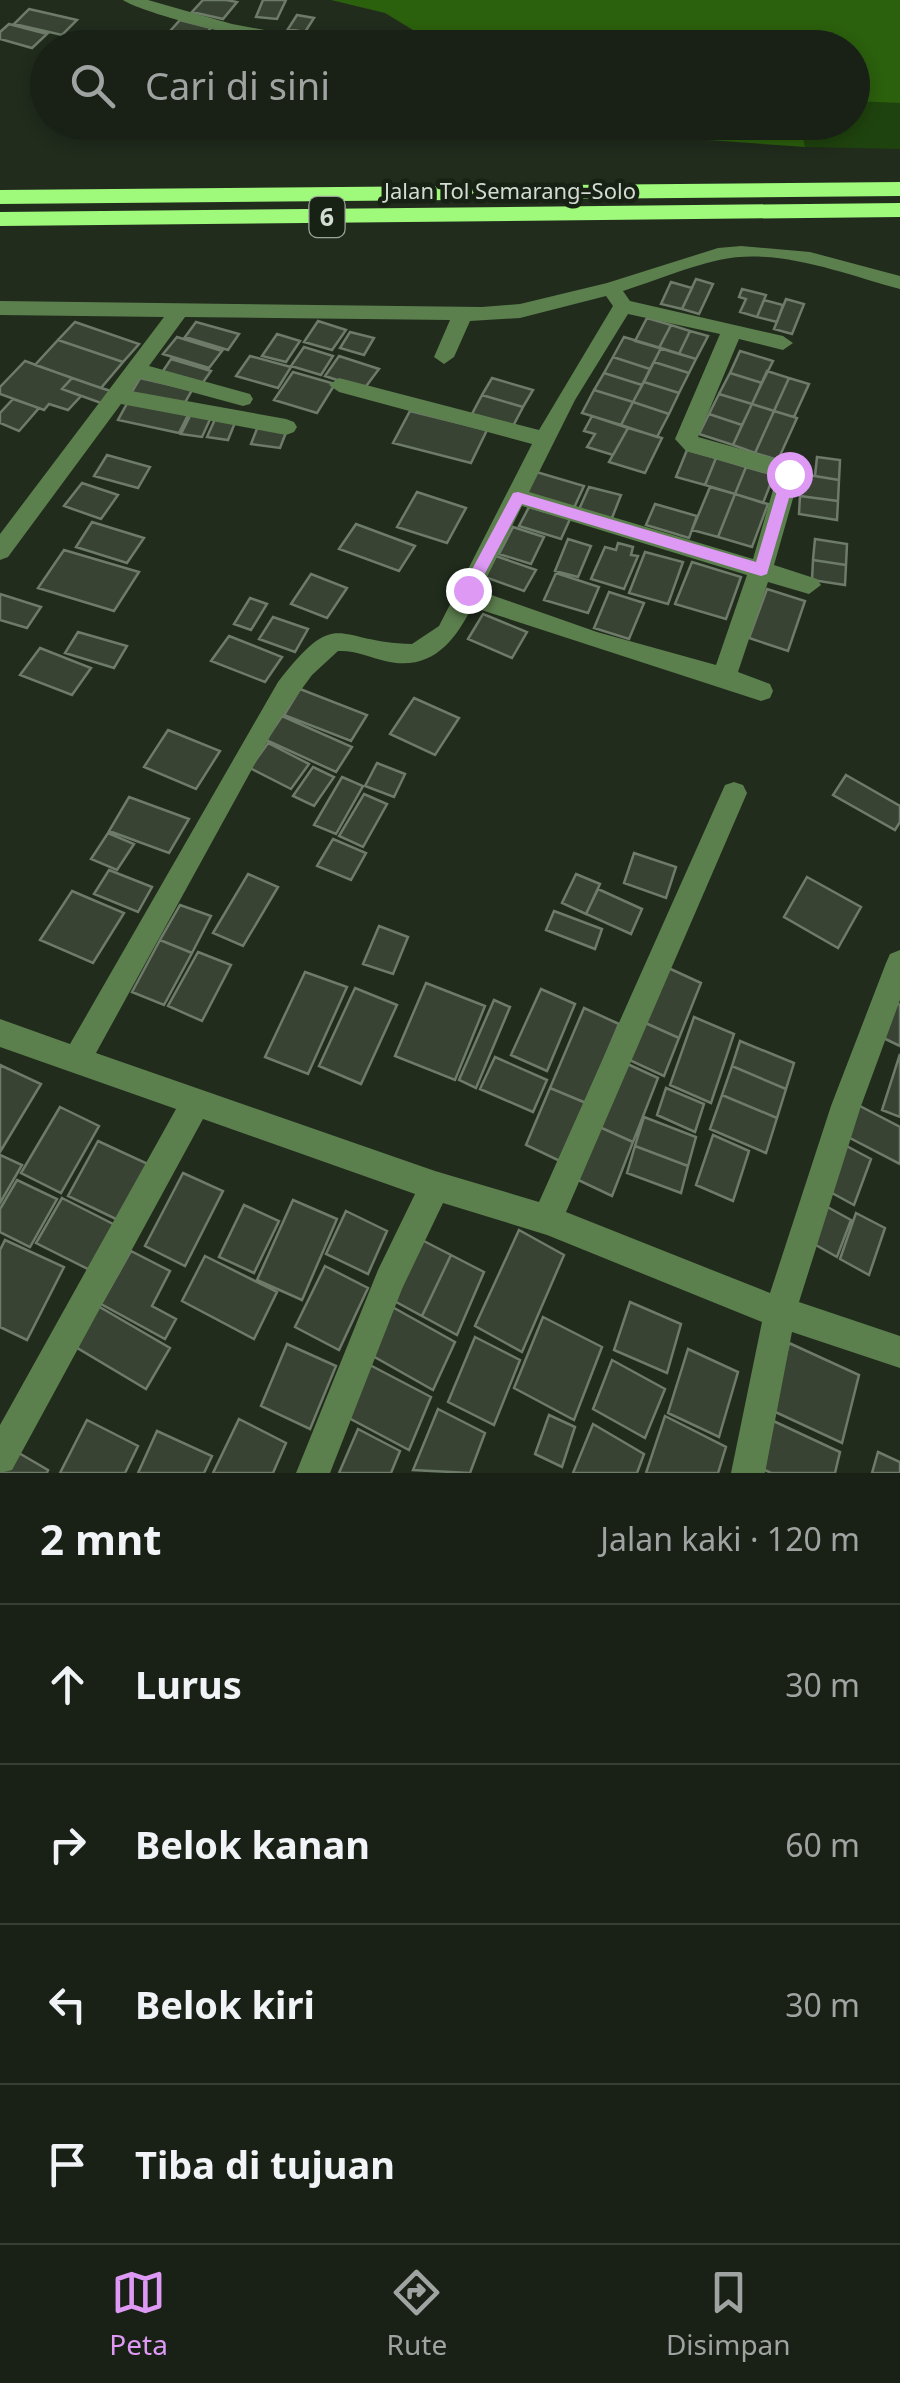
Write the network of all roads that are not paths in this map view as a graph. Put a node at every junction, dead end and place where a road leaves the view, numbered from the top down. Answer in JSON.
{"nodes":[{"id":1,"x":131,"y":0,"type":"edge"},
{"id":2,"x":236,"y":30,"type":"edge"},
{"id":3,"x":900,"y":189,"type":"edge"},
{"id":4,"x":0,"y":198,"type":"edge"},
{"id":5,"x":653,"y":204,"type":"junction"},
{"id":6,"x":900,"y":210,"type":"edge"},
{"id":7,"x":0,"y":220,"type":"edge"},
{"id":8,"x":900,"y":283,"type":"edge"},
{"id":9,"x":617,"y":297,"type":"junction"},
{"id":10,"x":0,"y":308,"type":"edge"},
{"id":11,"x":178,"y":312,"type":"junction"},
{"id":12,"x":462,"y":314,"type":"junction"},
{"id":13,"x":732,"y":330,"type":"junction"},
{"id":14,"x":782,"y":343,"type":"dead end"},
{"id":15,"x":444,"y":357,"type":"dead end"},
{"id":16,"x":135,"y":367,"type":"junction"},
{"id":17,"x":340,"y":385,"type":"dead end"},
{"id":18,"x":115,"y":395,"type":"junction"},
{"id":19,"x":243,"y":399,"type":"dead end"},
{"id":20,"x":286,"y":427,"type":"dead end"},
{"id":21,"x":544,"y":439,"type":"junction"},
{"id":22,"x":518,"y":497,"type":"junction"},
{"id":23,"x":0,"y":551,"type":"edge"},
{"id":24,"x":761,"y":570,"type":"junction"},
{"id":25,"x":809,"y":585,"type":"dead end"},
{"id":26,"x":466,"y":596,"type":"junction"},
{"id":27,"x":724,"y":677,"type":"junction"},
{"id":28,"x":760,"y":691,"type":"dead end"},
{"id":29,"x":734,"y":793,"type":"dead end"},
{"id":30,"x":900,"y":964,"type":"edge"},
{"id":31,"x":0,"y":1032,"type":"edge"},
{"id":32,"x":75,"y":1062,"type":"junction"},
{"id":33,"x":196,"y":1102,"type":"junction"},
{"id":34,"x":435,"y":1186,"type":"junction"},
{"id":35,"x":547,"y":1220,"type":"junction"},
{"id":36,"x":780,"y":1312,"type":"junction"},
{"id":37,"x":900,"y":1352,"type":"edge"},
{"id":38,"x":0,"y":1458,"type":"edge"},
{"id":39,"x":313,"y":1473,"type":"edge"},
{"id":40,"x":748,"y":1473,"type":"edge"}],
"edges":[{"from":1,"to":2,"type":"street"},
{"from":3,"to":5,"type":"highway","name":"Jalan Tol Semarang–Solo","number":"6"},
{"from":4,"to":5,"type":"highway","name":"Jalan Tol Semarang–Solo","number":"6"},
{"from":5,"to":6,"type":"highway","name":"Jalan Tol Semarang–Solo","number":"6"},
{"from":5,"to":7,"type":"highway","name":"Jalan Tol Semarang–Solo","number":"6"},
{"from":8,"to":9,"type":"street"},
{"from":9,"to":12,"type":"street"},
{"from":9,"to":13,"type":"street"},
{"from":9,"to":21,"type":"street"},
{"from":10,"to":11,"type":"street"},
{"from":11,"to":12,"type":"street"},
{"from":11,"to":16,"type":"street"},
{"from":12,"to":15,"type":"street"},
{"from":13,"to":14,"type":"street"},
{"from":13,"to":24,"type":"street"},
{"from":16,"to":18,"type":"street"},
{"from":16,"to":19,"type":"street"},
{"from":17,"to":21,"type":"street"},
{"from":18,"to":20,"type":"street"},
{"from":18,"to":23,"type":"street"},
{"from":21,"to":22,"type":"street"},
{"from":22,"to":24,"type":"street"},
{"from":22,"to":26,"type":"street"},
{"from":24,"to":25,"type":"street"},
{"from":24,"to":27,"type":"street"},
{"from":26,"to":27,"type":"street"},
{"from":26,"to":32,"type":"street"},
{"from":27,"to":28,"type":"street"},
{"from":29,"to":35,"type":"street"},
{"from":30,"to":36,"type":"street"},
{"from":31,"to":32,"type":"street"},
{"from":32,"to":33,"type":"street"},
{"from":33,"to":34,"type":"street"},
{"from":33,"to":38,"type":"street"},
{"from":34,"to":35,"type":"street"},
{"from":34,"to":39,"type":"street"},
{"from":35,"to":36,"type":"street"},
{"from":36,"to":37,"type":"street"},
{"from":36,"to":40,"type":"street"}]}
